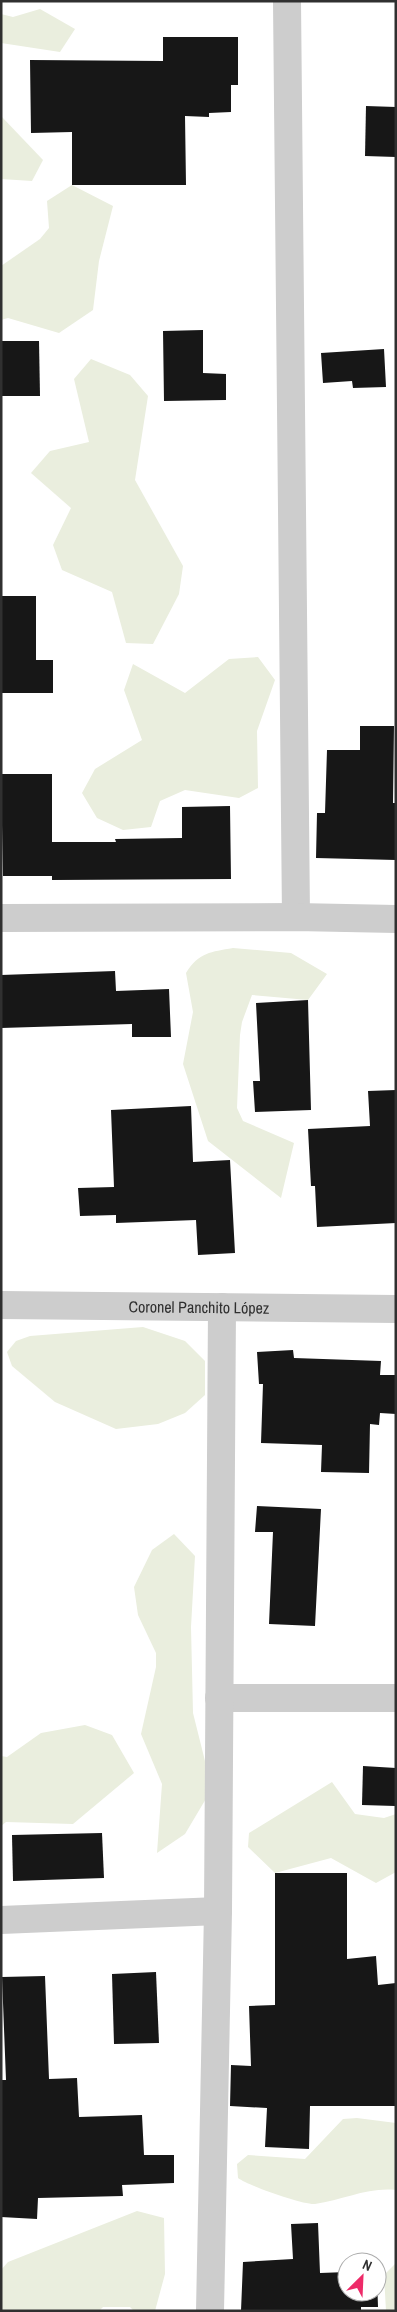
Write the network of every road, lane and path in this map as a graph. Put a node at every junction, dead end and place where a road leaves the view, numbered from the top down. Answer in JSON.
{"nodes":[{"id":1,"x":287,"y":1,"type":"edge"},
{"id":2,"x":296,"y":917,"type":"junction"},
{"id":3,"x":1,"y":918,"type":"edge"},
{"id":4,"x":396,"y":919,"type":"edge"},
{"id":5,"x":1,"y":1305,"type":"edge"},
{"id":6,"x":222,"y":1307,"type":"junction"},
{"id":7,"x":396,"y":1309,"type":"edge"},
{"id":8,"x":219,"y":1698,"type":"junction"},
{"id":9,"x":396,"y":1698,"type":"edge"},
{"id":10,"x":218,"y":1911,"type":"junction"},
{"id":11,"x":1,"y":1920,"type":"edge"},
{"id":12,"x":210,"y":2311,"type":"edge"}],
"edges":[{"from":1,"to":2,"type":"street"},
{"from":2,"to":3,"type":"street"},
{"from":2,"to":4,"type":"street"},
{"from":5,"to":6,"type":"street","name":"Coronel Panchito López"},
{"from":6,"to":7,"type":"street","name":"Coronel Panchito López"},
{"from":6,"to":8,"type":"street"},
{"from":8,"to":9,"type":"street"},
{"from":8,"to":10,"type":"street"},
{"from":10,"to":11,"type":"street"},
{"from":10,"to":12,"type":"street"}]}
